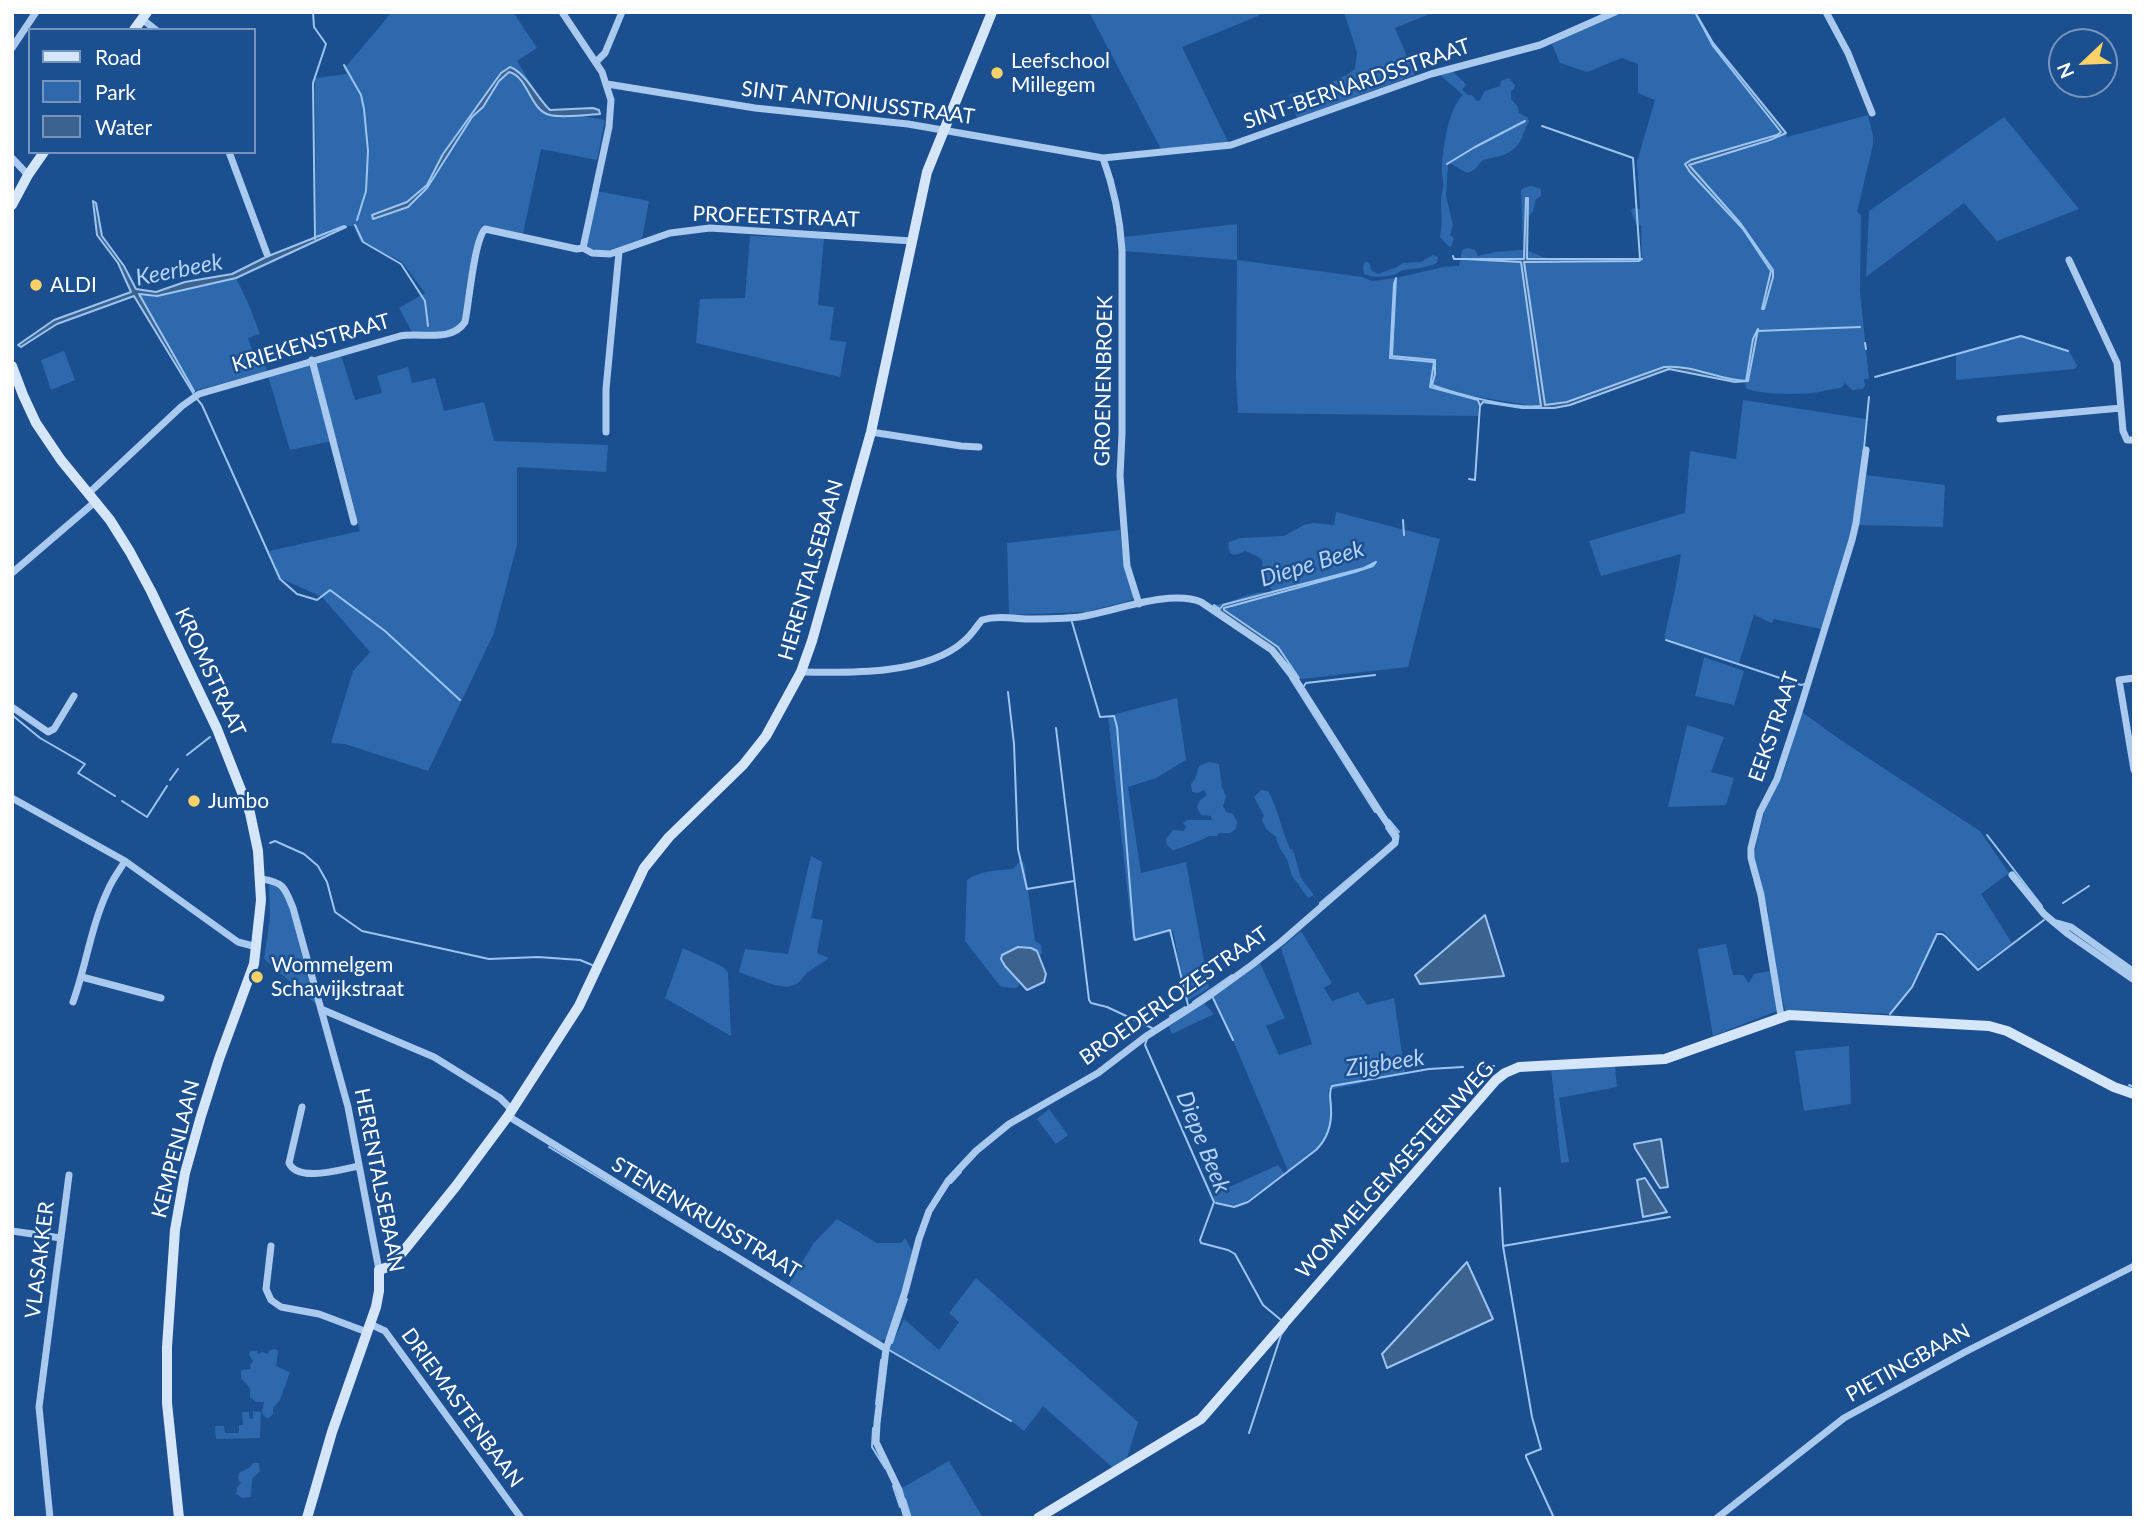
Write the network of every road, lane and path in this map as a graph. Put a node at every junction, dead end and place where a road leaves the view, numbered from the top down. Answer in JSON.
{"nodes":[{"id":1,"x":36,"y":12,"type":"edge"},
{"id":2,"x":562,"y":12,"type":"edge"},
{"id":3,"x":622,"y":12,"type":"edge"},
{"id":4,"x":992,"y":12,"type":"edge"},
{"id":5,"x":1615,"y":12,"type":"edge"},
{"id":6,"x":1826,"y":12,"type":"edge"},
{"id":7,"x":12,"y":31,"type":"edge"},
{"id":8,"x":19,"y":38,"type":"junction"},
{"id":9,"x":12,"y":48,"type":"edge"},
{"id":10,"x":596,"y":62,"type":"junction"},
{"id":11,"x":607,"y":84,"type":"junction"},
{"id":12,"x":1872,"y":113,"type":"dead end"},
{"id":13,"x":943,"y":130,"type":"junction"},
{"id":14,"x":43,"y":154,"type":"edge"},
{"id":15,"x":230,"y":154,"type":"edge"},
{"id":16,"x":12,"y":158,"type":"edge"},
{"id":17,"x":1103,"y":158,"type":"junction"},
{"id":18,"x":28,"y":175,"type":"junction"},
{"id":19,"x":12,"y":205,"type":"edge"},
{"id":20,"x":912,"y":241,"type":"junction"},
{"id":21,"x":583,"y":248,"type":"junction"},
{"id":22,"x":619,"y":252,"type":"junction"},
{"id":23,"x":267,"y":254,"type":"dead end"},
{"id":24,"x":2069,"y":260,"type":"dead end"},
{"id":25,"x":312,"y":360,"type":"junction"},
{"id":26,"x":12,"y":366,"type":"edge"},
{"id":27,"x":2121,"y":408,"type":"junction"},
{"id":28,"x":2000,"y":419,"type":"dead end"},
{"id":29,"x":606,"y":432,"type":"dead end"},
{"id":30,"x":871,"y":432,"type":"junction"},
{"id":31,"x":2134,"y":440,"type":"edge"},
{"id":32,"x":979,"y":447,"type":"dead end"},
{"id":33,"x":1866,"y":450,"type":"dead end"},
{"id":34,"x":92,"y":497,"type":"junction"},
{"id":35,"x":354,"y":522,"type":"dead end"},
{"id":36,"x":12,"y":573,"type":"edge"},
{"id":37,"x":1139,"y":604,"type":"junction"},
{"id":38,"x":801,"y":673,"type":"junction"},
{"id":39,"x":2134,"y":678,"type":"edge"},
{"id":40,"x":74,"y":696,"type":"dead end"},
{"id":41,"x":2134,"y":705,"type":"edge"},
{"id":42,"x":12,"y":707,"type":"edge"},
{"id":43,"x":2123,"y":707,"type":"junction"},
{"id":44,"x":2132,"y":747,"type":"edge"},
{"id":45,"x":2134,"y":769,"type":"edge"},
{"id":46,"x":12,"y":798,"type":"edge"},
{"id":47,"x":125,"y":861,"type":"junction"},
{"id":48,"x":2012,"y":875,"type":"dead end"},
{"id":49,"x":261,"y":879,"type":"junction"},
{"id":50,"x":257,"y":947,"type":"junction"},
{"id":51,"x":2123,"y":968,"type":"junction"},
{"id":52,"x":2134,"y":972,"type":"edge"},
{"id":53,"x":82,"y":976,"type":"junction"},
{"id":54,"x":2134,"y":980,"type":"edge"},
{"id":55,"x":161,"y":998,"type":"dead end"},
{"id":56,"x":73,"y":1002,"type":"dead end"},
{"id":57,"x":321,"y":1009,"type":"junction"},
{"id":58,"x":1781,"y":1016,"type":"junction"},
{"id":59,"x":2134,"y":1094,"type":"edge"},
{"id":60,"x":302,"y":1107,"type":"dead end"},
{"id":61,"x":510,"y":1113,"type":"junction"},
{"id":62,"x":359,"y":1166,"type":"junction"},
{"id":63,"x":69,"y":1175,"type":"dead end"},
{"id":64,"x":12,"y":1231,"type":"edge"},
{"id":65,"x":61,"y":1238,"type":"junction"},
{"id":66,"x":271,"y":1246,"type":"dead end"},
{"id":67,"x":2134,"y":1266,"type":"edge"},
{"id":68,"x":379,"y":1270,"type":"junction"},
{"id":69,"x":369,"y":1328,"type":"junction"},
{"id":70,"x":886,"y":1349,"type":"junction"},
{"id":71,"x":50,"y":1518,"type":"edge"},
{"id":72,"x":179,"y":1518,"type":"edge"},
{"id":73,"x":307,"y":1518,"type":"edge"},
{"id":74,"x":522,"y":1518,"type":"edge"},
{"id":75,"x":908,"y":1518,"type":"edge"},
{"id":76,"x":1038,"y":1518,"type":"edge"},
{"id":77,"x":1717,"y":1518,"type":"edge"}],
"edges":[{"from":1,"to":8,"type":"street"},
{"from":2,"to":10,"type":"street"},
{"from":3,"to":10,"type":"street"},
{"from":4,"to":13,"type":"street","name":"HERENTALSEBAAN"},
{"from":5,"to":17,"type":"street","name":"SINT-BERNARDSSTRAAT"},
{"from":6,"to":12,"type":"street"},
{"from":7,"to":8,"type":"street"},
{"from":8,"to":9,"type":"street"},
{"from":10,"to":11,"type":"street"},
{"from":11,"to":13,"type":"street","name":"SINT ANTONIUSSTRAAT"},
{"from":11,"to":21,"type":"street"},
{"from":13,"to":17,"type":"street","name":"SINT ANTONIUSSTRAAT"},
{"from":13,"to":20,"type":"street","name":"HERENTALSEBAAN"},
{"from":14,"to":18,"type":"street"},
{"from":15,"to":23,"type":"street"},
{"from":16,"to":18,"type":"street"},
{"from":17,"to":37,"type":"street","name":"GROENENBROEK"},
{"from":18,"to":19,"type":"street"},
{"from":20,"to":22,"type":"street","name":"PROFEETSTRAAT"},
{"from":20,"to":30,"type":"street","name":"HERENTALSEBAAN"},
{"from":21,"to":22,"type":"street","name":"PROFEETSTRAAT"},
{"from":21,"to":25,"type":"street","name":"KRIEKENSTRAAT"},
{"from":22,"to":29,"type":"street"},
{"from":24,"to":27,"type":"street"},
{"from":25,"to":34,"type":"street","name":"KRIEKENSTRAAT"},
{"from":25,"to":35,"type":"street"},
{"from":26,"to":34,"type":"street","name":"KROMSTRAAT"},
{"from":27,"to":28,"type":"street"},
{"from":27,"to":31,"type":"street"},
{"from":30,"to":32,"type":"street"},
{"from":30,"to":38,"type":"street","name":"HERENTALSEBAAN"},
{"from":33,"to":58,"type":"street","name":"EEKSTRAAT"},
{"from":34,"to":36,"type":"street","name":"KRIEKENSTRAAT"},
{"from":34,"to":49,"type":"street","name":"KROMSTRAAT"},
{"from":37,"to":38,"type":"street"},
{"from":37,"to":70,"type":"street","name":"BROEDERLOZESTRAAT"},
{"from":38,"to":61,"type":"street","name":"HERENTALSEBAAN"},
{"from":39,"to":43,"type":"street"},
{"from":40,"to":42,"type":"street"},
{"from":41,"to":43,"type":"street"},
{"from":43,"to":44,"type":"street"},
{"from":44,"to":45,"type":"street"},
{"from":46,"to":47,"type":"street"},
{"from":47,"to":50,"type":"street"},
{"from":47,"to":53,"type":"street"},
{"from":48,"to":51,"type":"street"},
{"from":49,"to":50,"type":"street","name":"KEMPENLAAN"},
{"from":49,"to":57,"type":"street"},
{"from":50,"to":72,"type":"street","name":"KEMPENLAAN"},
{"from":51,"to":52,"type":"street"},
{"from":51,"to":54,"type":"street"},
{"from":53,"to":55,"type":"street"},
{"from":53,"to":56,"type":"street"},
{"from":57,"to":61,"type":"street","name":"STENENKRUISSTRAAT"},
{"from":57,"to":62,"type":"street","name":"HERENTALSEBAAN"},
{"from":58,"to":59,"type":"street","name":"WOMMELGEMSESTEENWEG"},
{"from":58,"to":76,"type":"street","name":"WOMMELGEMSESTEENWEG"},
{"from":60,"to":62,"type":"street"},
{"from":61,"to":68,"type":"street","name":"HERENTALSEBAAN"},
{"from":61,"to":70,"type":"street","name":"STENENKRUISSTRAAT"},
{"from":62,"to":68,"type":"street","name":"HERENTALSEBAAN"},
{"from":63,"to":65,"type":"street","name":"VLASAKKER"},
{"from":64,"to":65,"type":"street"},
{"from":65,"to":71,"type":"street","name":"VLASAKKER"},
{"from":66,"to":69,"type":"street","name":"DRIEMASTENBAAN"},
{"from":67,"to":77,"type":"street","name":"PIETINGBAAN"},
{"from":68,"to":69,"type":"street","name":"HERENTALSEBAAN"},
{"from":69,"to":73,"type":"street","name":"HERENTALSEBAAN"},
{"from":69,"to":74,"type":"street","name":"DRIEMASTENBAAN"},
{"from":70,"to":75,"type":"street","name":"BROEDERLOZESTRAAT"}]}
